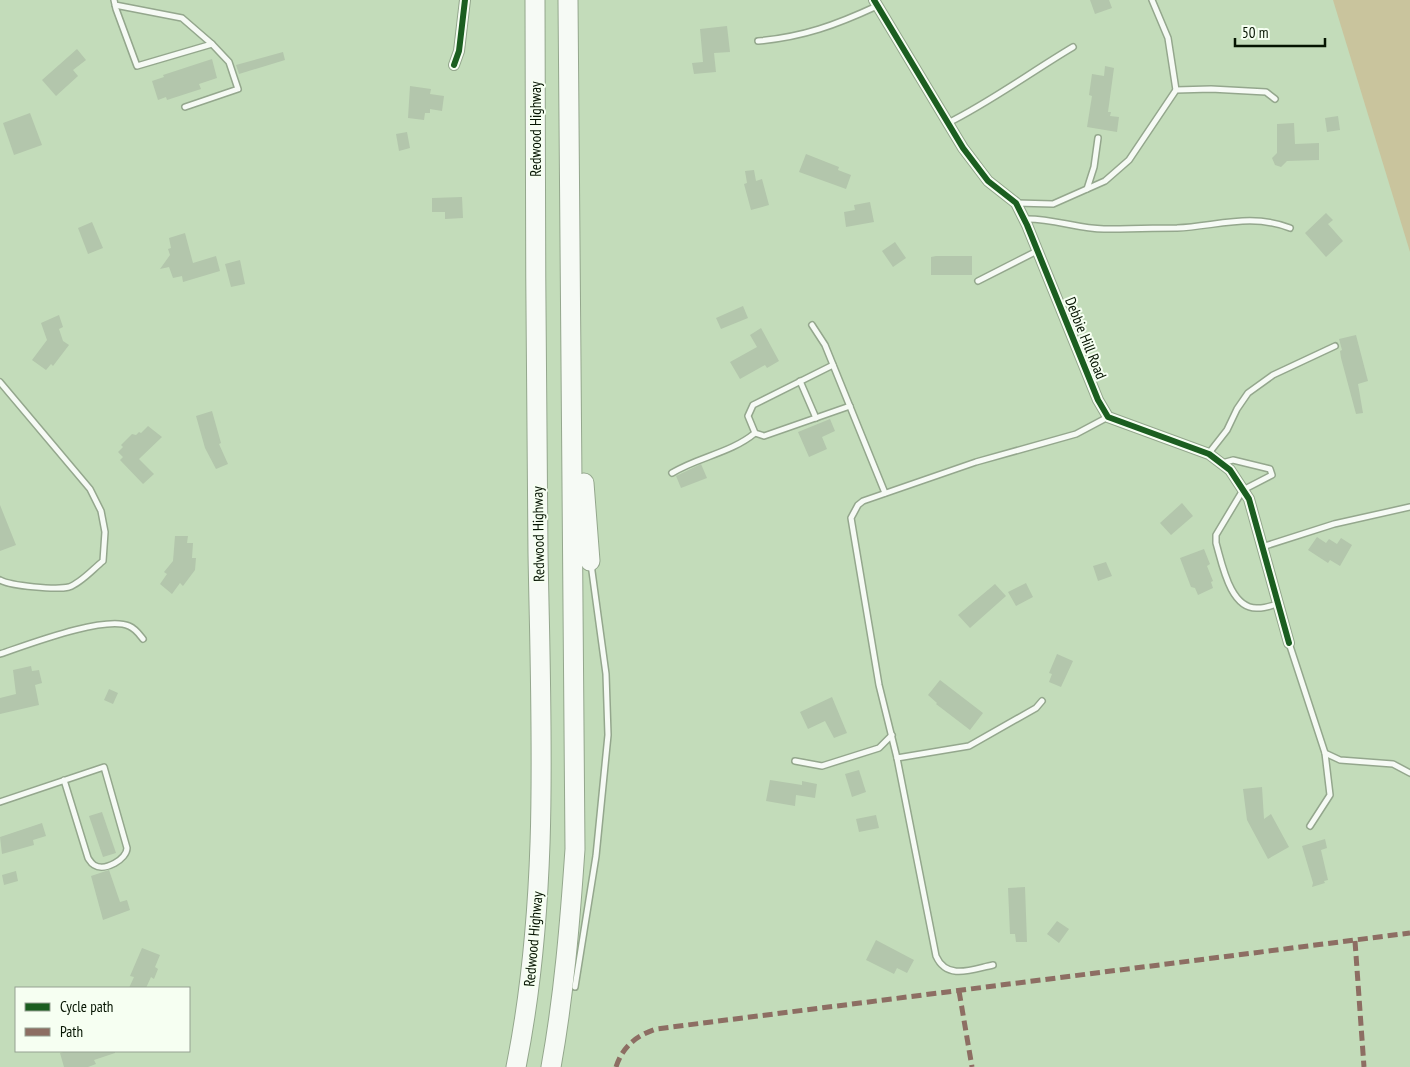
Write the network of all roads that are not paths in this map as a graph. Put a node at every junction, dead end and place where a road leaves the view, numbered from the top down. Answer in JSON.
{"nodes":[{"id":1,"x":465,"y":0,"type":"edge"},
{"id":2,"x":535,"y":0,"type":"edge"},
{"id":3,"x":568,"y":0,"type":"edge"},
{"id":4,"x":1152,"y":0,"type":"edge"},
{"id":5,"x":114,"y":2,"type":"edge"},
{"id":6,"x":876,"y":3,"type":"edge"},
{"id":7,"x":758,"y":42,"type":"dead end"},
{"id":8,"x":212,"y":44,"type":"junction"},
{"id":9,"x":1073,"y":47,"type":"dead end"},
{"id":10,"x":454,"y":65,"type":"dead end"},
{"id":11,"x":1176,"y":90,"type":"junction"},
{"id":12,"x":1275,"y":99,"type":"dead end"},
{"id":13,"x":184,"y":107,"type":"dead end"},
{"id":14,"x":948,"y":123,"type":"junction"},
{"id":15,"x":1098,"y":138,"type":"dead end"},
{"id":16,"x":1087,"y":189,"type":"junction"},
{"id":17,"x":1016,"y":203,"type":"junction"},
{"id":18,"x":1024,"y":219,"type":"junction"},
{"id":19,"x":1290,"y":228,"type":"dead end"},
{"id":20,"x":1038,"y":250,"type":"junction"},
{"id":21,"x":978,"y":281,"type":"dead end"},
{"id":22,"x":570,"y":300,"type":"junction"},
{"id":23,"x":812,"y":325,"type":"dead end"},
{"id":24,"x":1335,"y":346,"type":"dead end"},
{"id":25,"x":833,"y":365,"type":"junction"},
{"id":26,"x":800,"y":381,"type":"junction"},
{"id":27,"x":0,"y":382,"type":"edge"},
{"id":28,"x":850,"y":406,"type":"junction"},
{"id":29,"x":1108,"y":417,"type":"junction"},
{"id":30,"x":816,"y":418,"type":"junction"},
{"id":31,"x":755,"y":433,"type":"junction"},
{"id":32,"x":1208,"y":454,"type":"junction"},
{"id":33,"x":1222,"y":463,"type":"junction"},
{"id":34,"x":672,"y":473,"type":"dead end"},
{"id":35,"x":1243,"y":490,"type":"junction"},
{"id":36,"x":886,"y":493,"type":"junction"},
{"id":37,"x":1410,"y":508,"type":"edge"},
{"id":38,"x":1262,"y":547,"type":"junction"},
{"id":39,"x":590,"y":561,"type":"joint"},
{"id":40,"x":0,"y":580,"type":"edge"},
{"id":41,"x":1278,"y":604,"type":"junction"},
{"id":42,"x":143,"y":639,"type":"dead end"},
{"id":43,"x":1289,"y":643,"type":"joint"},
{"id":44,"x":0,"y":654,"type":"edge"},
{"id":45,"x":1042,"y":701,"type":"dead end"},
{"id":46,"x":892,"y":735,"type":"junction"},
{"id":47,"x":1325,"y":753,"type":"junction"},
{"id":48,"x":897,"y":758,"type":"junction"},
{"id":49,"x":795,"y":762,"type":"dead end"},
{"id":50,"x":1410,"y":773,"type":"edge"},
{"id":51,"x":64,"y":780,"type":"junction"},
{"id":52,"x":0,"y":802,"type":"edge"},
{"id":53,"x":1310,"y":826,"type":"dead end"},
{"id":54,"x":993,"y":965,"type":"dead end"},
{"id":55,"x":575,"y":987,"type":"joint"},
{"id":56,"x":516,"y":1067,"type":"edge"},
{"id":57,"x":552,"y":1067,"type":"edge"}],
"edges":[{"from":1,"to":10,"type":"street"},
{"from":2,"to":56,"type":"highway","name":"Redwood Highway"},
{"from":3,"to":22,"type":"highway"},
{"from":4,"to":11,"type":"lane"},
{"from":5,"to":8,"type":"lane"},
{"from":5,"to":8,"type":"lane"},
{"from":6,"to":7,"type":"lane"},
{"from":6,"to":14,"type":"street","name":"Debbie Hill Road"},
{"from":8,"to":13,"type":"lane"},
{"from":9,"to":14,"type":"lane"},
{"from":11,"to":12,"type":"lane"},
{"from":11,"to":16,"type":"lane"},
{"from":14,"to":17,"type":"street","name":"Debbie Hill Road"},
{"from":15,"to":16,"type":"lane"},
{"from":16,"to":17,"type":"lane"},
{"from":17,"to":18,"type":"street","name":"Debbie Hill Road"},
{"from":18,"to":19,"type":"lane"},
{"from":18,"to":20,"type":"street","name":"Debbie Hill Road"},
{"from":20,"to":21,"type":"lane"},
{"from":20,"to":29,"type":"street","name":"Debbie Hill Road"},
{"from":22,"to":39,"type":"highway"},
{"from":22,"to":57,"type":"highway"},
{"from":23,"to":25,"type":"lane"},
{"from":24,"to":32,"type":"lane"},
{"from":25,"to":26,"type":"lane"},
{"from":25,"to":28,"type":"lane"},
{"from":26,"to":30,"type":"lane"},
{"from":26,"to":31,"type":"lane"},
{"from":27,"to":40,"type":"lane"},
{"from":28,"to":30,"type":"lane"},
{"from":28,"to":36,"type":"lane"},
{"from":29,"to":32,"type":"street"},
{"from":29,"to":36,"type":"lane"},
{"from":30,"to":31,"type":"lane"},
{"from":31,"to":34,"type":"lane"},
{"from":32,"to":33,"type":"street"},
{"from":33,"to":35,"type":"street"},
{"from":33,"to":35,"type":"lane"},
{"from":35,"to":38,"type":"street"},
{"from":35,"to":41,"type":"lane"},
{"from":36,"to":46,"type":"lane"},
{"from":37,"to":38,"type":"lane"},
{"from":38,"to":41,"type":"street"},
{"from":39,"to":55,"type":"lane"},
{"from":41,"to":43,"type":"street"},
{"from":42,"to":44,"type":"lane"},
{"from":43,"to":47,"type":"lane"},
{"from":45,"to":48,"type":"lane"},
{"from":46,"to":48,"type":"lane"},
{"from":46,"to":49,"type":"lane"},
{"from":47,"to":50,"type":"lane"},
{"from":47,"to":53,"type":"lane"},
{"from":48,"to":54,"type":"lane"},
{"from":51,"to":51,"type":"lane"},
{"from":51,"to":52,"type":"lane"},
{"from":55,"to":57,"type":"highway"}]}
